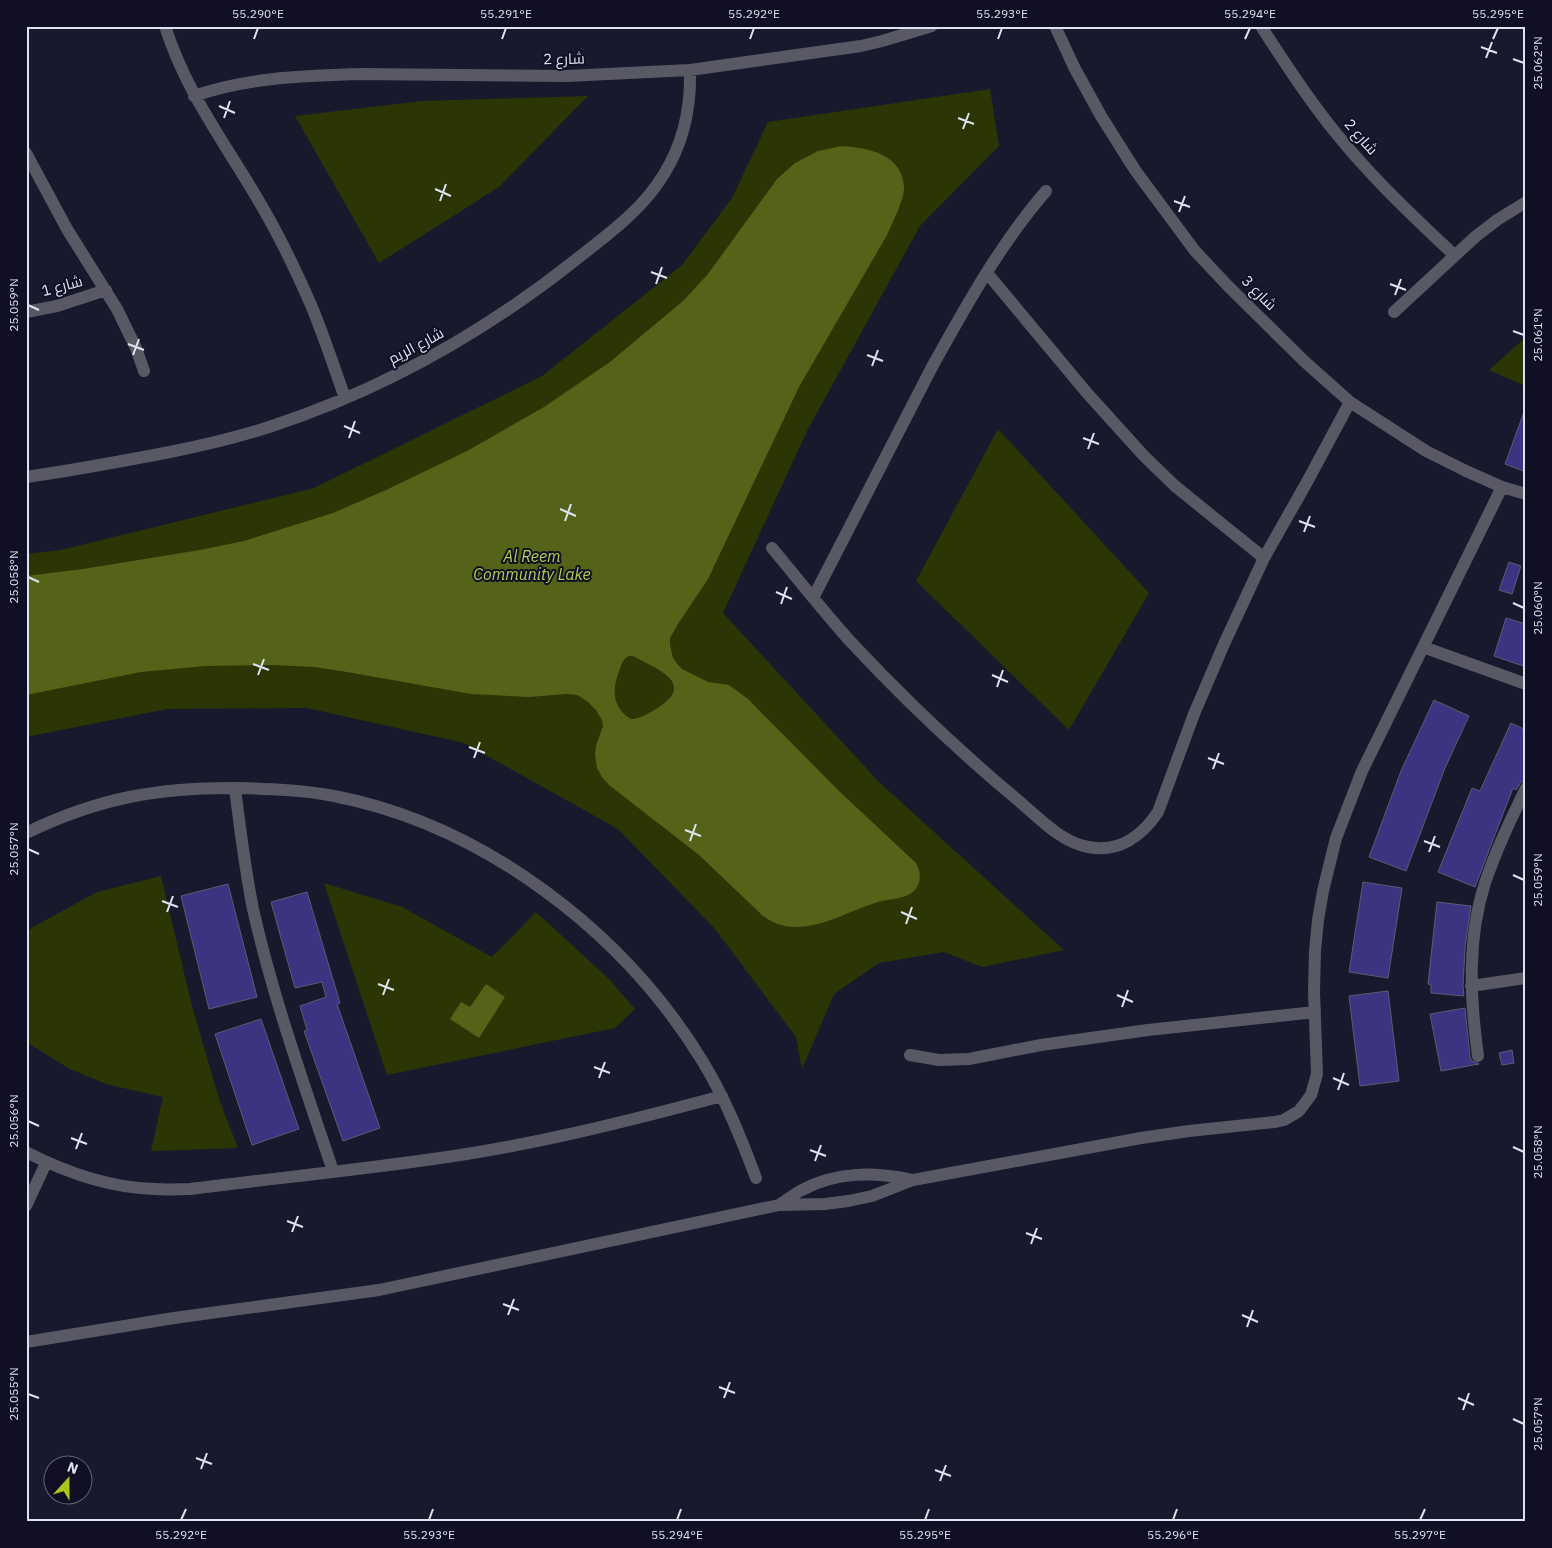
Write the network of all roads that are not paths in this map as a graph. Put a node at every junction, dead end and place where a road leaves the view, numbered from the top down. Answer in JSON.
{"nodes":[{"id":1,"x":165,"y":26,"type":"edge"},
{"id":2,"x":932,"y":26,"type":"edge"},
{"id":3,"x":1054,"y":26,"type":"edge"},
{"id":4,"x":1261,"y":26,"type":"edge"},
{"id":5,"x":690,"y":70,"type":"junction"},
{"id":6,"x":194,"y":96,"type":"junction"},
{"id":7,"x":26,"y":153,"type":"edge"},
{"id":8,"x":1046,"y":191,"type":"dead end"},
{"id":9,"x":1526,"y":202,"type":"edge"},
{"id":10,"x":1454,"y":255,"type":"junction"},
{"id":11,"x":987,"y":273,"type":"junction"},
{"id":12,"x":106,"y":290,"type":"junction"},
{"id":13,"x":26,"y":312,"type":"edge"},
{"id":14,"x":1394,"y":312,"type":"dead end"},
{"id":15,"x":144,"y":371,"type":"dead end"},
{"id":16,"x":345,"y":398,"type":"junction"},
{"id":17,"x":1350,"y":402,"type":"junction"},
{"id":18,"x":26,"y":477,"type":"edge"},
{"id":19,"x":1502,"y":487,"type":"junction"},
{"id":20,"x":1526,"y":494,"type":"edge"},
{"id":21,"x":772,"y":548,"type":"dead end"},
{"id":22,"x":1264,"y":558,"type":"junction"},
{"id":23,"x":813,"y":598,"type":"junction"},
{"id":24,"x":1424,"y":647,"type":"junction"},
{"id":25,"x":1526,"y":684,"type":"edge"},
{"id":26,"x":235,"y":788,"type":"junction"},
{"id":27,"x":1526,"y":788,"type":"edge"},
{"id":28,"x":26,"y":833,"type":"edge"},
{"id":29,"x":1526,"y":978,"type":"edge"},
{"id":30,"x":1471,"y":986,"type":"junction"},
{"id":31,"x":1315,"y":1012,"type":"junction"},
{"id":32,"x":910,"y":1055,"type":"dead end"},
{"id":33,"x":1478,"y":1056,"type":"dead end"},
{"id":34,"x":722,"y":1096,"type":"junction"},
{"id":35,"x":26,"y":1152,"type":"edge"},
{"id":36,"x":46,"y":1163,"type":"junction"},
{"id":37,"x":333,"y":1171,"type":"junction"},
{"id":38,"x":756,"y":1178,"type":"dead end"},
{"id":39,"x":913,"y":1180,"type":"junction"},
{"id":40,"x":779,"y":1205,"type":"junction"},
{"id":41,"x":26,"y":1206,"type":"edge"},
{"id":42,"x":26,"y":1342,"type":"edge"}],
"edges":[{"from":1,"to":6,"type":"street"},
{"from":2,"to":5,"type":"street","name":"شارع 2"},
{"from":3,"to":17,"type":"street","name":"شارع 3"},
{"from":4,"to":10,"type":"street","name":"شارع 2"},
{"from":5,"to":6,"type":"street","name":"شارع 2"},
{"from":5,"to":16,"type":"street","name":"شارع الريم"},
{"from":6,"to":16,"type":"street"},
{"from":7,"to":12,"type":"street"},
{"from":8,"to":11,"type":"street"},
{"from":9,"to":10,"type":"street"},
{"from":10,"to":14,"type":"street"},
{"from":11,"to":22,"type":"street"},
{"from":11,"to":23,"type":"street"},
{"from":12,"to":13,"type":"street","name":"شارع 1"},
{"from":12,"to":15,"type":"street"},
{"from":16,"to":18,"type":"street","name":"شارع الريم"},
{"from":17,"to":19,"type":"street","name":"شارع 3"},
{"from":17,"to":22,"type":"street"},
{"from":19,"to":20,"type":"street","name":"شارع 3"},
{"from":19,"to":24,"type":"street"},
{"from":21,"to":23,"type":"street"},
{"from":22,"to":23,"type":"street"},
{"from":24,"to":25,"type":"street"},
{"from":24,"to":31,"type":"street"},
{"from":26,"to":28,"type":"street"},
{"from":26,"to":34,"type":"street"},
{"from":26,"to":37,"type":"street"},
{"from":27,"to":30,"type":"street"},
{"from":29,"to":30,"type":"street"},
{"from":30,"to":33,"type":"street"},
{"from":31,"to":32,"type":"street"},
{"from":31,"to":39,"type":"street"},
{"from":34,"to":37,"type":"street"},
{"from":34,"to":38,"type":"street"},
{"from":35,"to":36,"type":"street"},
{"from":36,"to":37,"type":"street"},
{"from":36,"to":41,"type":"street"},
{"from":39,"to":40,"type":"street"},
{"from":39,"to":40,"type":"street"},
{"from":40,"to":42,"type":"street"}]}
